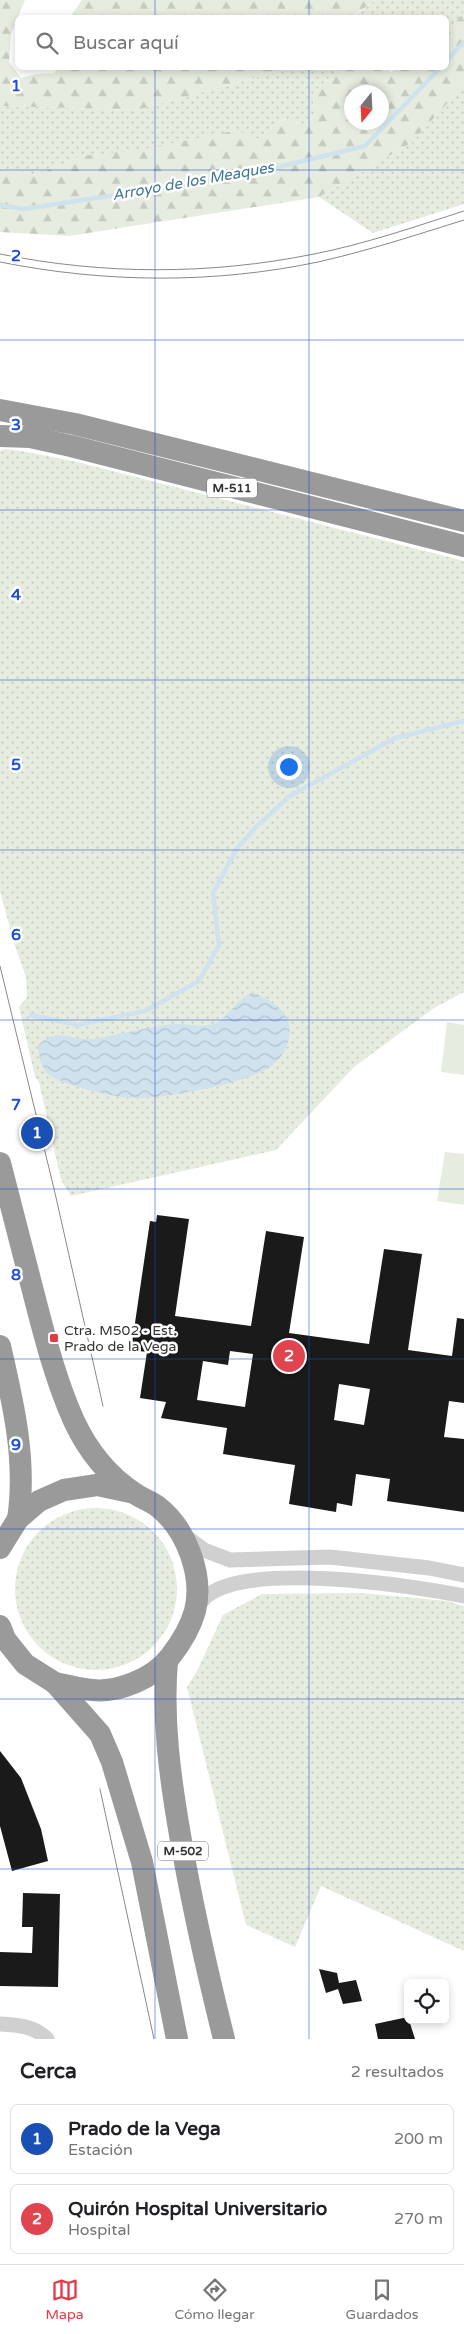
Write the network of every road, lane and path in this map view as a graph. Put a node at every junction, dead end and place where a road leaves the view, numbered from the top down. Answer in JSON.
{"nodes":[{"id":1,"x":0,"y":410,"type":"edge"},
{"id":2,"x":0,"y":436,"type":"edge"},
{"id":3,"x":464,"y":521,"type":"edge"},
{"id":4,"x":464,"y":546,"type":"edge"},
{"id":5,"x":0,"y":1163,"type":"edge"},
{"id":6,"x":0,"y":1346,"type":"edge"},
{"id":7,"x":133,"y":1493,"type":"junction"},
{"id":8,"x":18,"y":1519,"type":"junction"},
{"id":9,"x":181,"y":1532,"type":"junction"},
{"id":10,"x":0,"y":1548,"type":"edge"},
{"id":11,"x":464,"y":1575,"type":"edge"},
{"id":12,"x":464,"y":1596,"type":"edge"},
{"id":13,"x":195,"y":1610,"type":"junction"},
{"id":14,"x":2,"y":1634,"type":"edge"},
{"id":15,"x":167,"y":1661,"type":"junction"},
{"id":16,"x":55,"y":1683,"type":"junction"},
{"id":17,"x":0,"y":2024,"type":"edge"},
{"id":18,"x":46,"y":2039,"type":"edge"},
{"id":19,"x":177,"y":2039,"type":"edge"},
{"id":20,"x":224,"y":2039,"type":"edge"}],
"edges":[{"from":1,"to":3,"type":"highway","number":"M-511"},
{"from":2,"to":4,"type":"highway","number":"M-511"},
{"from":5,"to":7,"type":"highway","number":"M-502"},
{"from":6,"to":8,"type":"highway","number":"M-502"},
{"from":7,"to":8,"type":"highway","number":"M-502"},
{"from":7,"to":9,"type":"highway","number":"M-502"},
{"from":8,"to":10,"type":"highway","number":"M-502"},
{"from":9,"to":11,"type":"street"},
{"from":9,"to":13,"type":"highway","number":"M-502"},
{"from":12,"to":13,"type":"street"},
{"from":13,"to":15,"type":"highway","number":"M-502"},
{"from":14,"to":16,"type":"highway","number":"M-502"},
{"from":15,"to":16,"type":"highway","number":"M-502"},
{"from":15,"to":20,"type":"highway","number":"M-502"},
{"from":16,"to":19,"type":"highway","number":"M-502"},
{"from":17,"to":18,"type":"street"}]}
